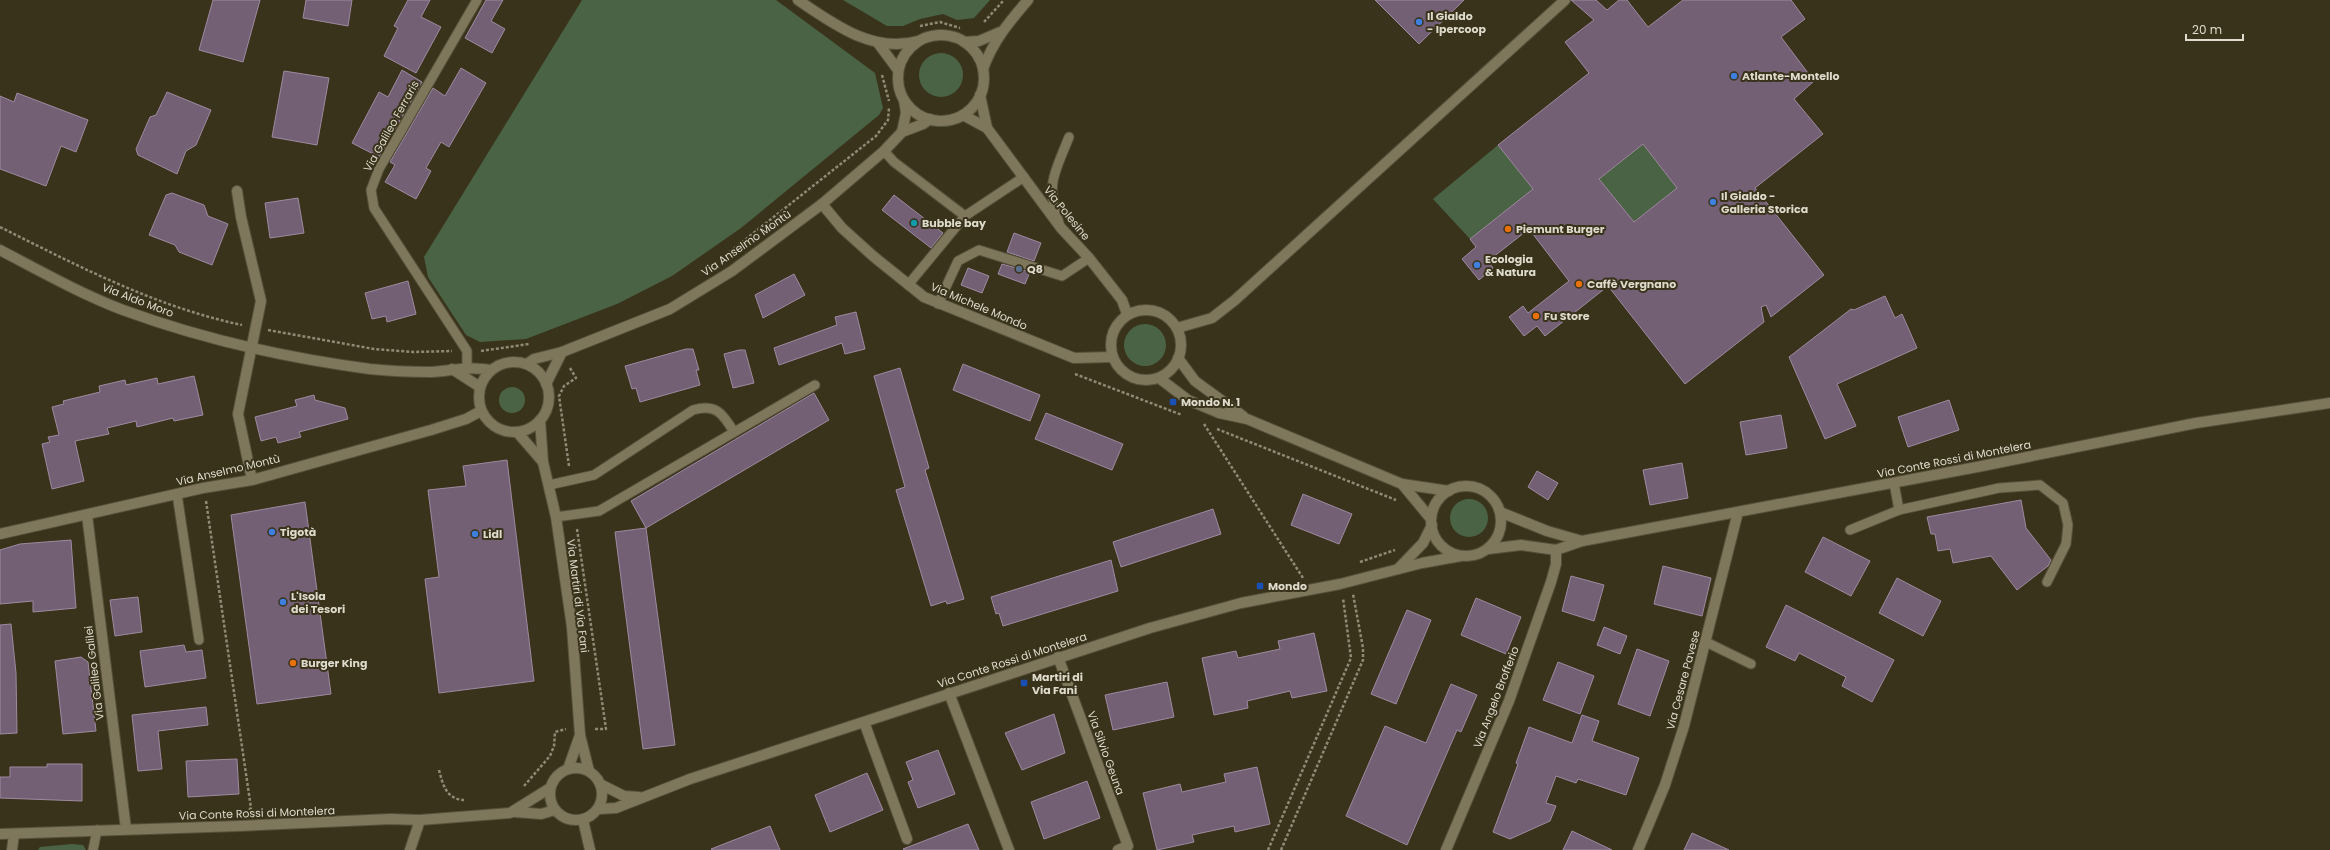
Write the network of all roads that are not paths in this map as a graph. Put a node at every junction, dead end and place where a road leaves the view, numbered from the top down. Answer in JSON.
{"nodes":[{"id":1,"x":477,"y":0,"type":"edge"},
{"id":2,"x":798,"y":0,"type":"edge"},
{"id":3,"x":1028,"y":0,"type":"edge"},
{"id":4,"x":1565,"y":0,"type":"edge"},
{"id":5,"x":1000,"y":32,"type":"junction"},
{"id":6,"x":918,"y":41,"type":"junction"},
{"id":7,"x":964,"y":42,"type":"junction"},
{"id":8,"x":878,"y":43,"type":"junction"},
{"id":9,"x":983,"y":69,"type":"junction"},
{"id":10,"x":898,"y":70,"type":"junction"},
{"id":11,"x":980,"y":95,"type":"junction"},
{"id":12,"x":904,"y":100,"type":"junction"},
{"id":13,"x":963,"y":114,"type":"junction"},
{"id":14,"x":930,"y":119,"type":"junction"},
{"id":15,"x":987,"y":128,"type":"junction"},
{"id":16,"x":902,"y":132,"type":"junction"},
{"id":17,"x":1069,"y":137,"type":"dead end"},
{"id":18,"x":884,"y":150,"type":"junction"},
{"id":19,"x":1024,"y":177,"type":"junction"},
{"id":20,"x":237,"y":191,"type":"dead end"},
{"id":21,"x":822,"y":204,"type":"junction"},
{"id":22,"x":965,"y":216,"type":"junction"},
{"id":23,"x":1061,"y":228,"type":"junction"},
{"id":24,"x":0,"y":250,"type":"edge"},
{"id":25,"x":1089,"y":258,"type":"junction"},
{"id":26,"x":908,"y":285,"type":"junction"},
{"id":27,"x":938,"y":304,"type":"junction"},
{"id":28,"x":1127,"y":314,"type":"junction"},
{"id":29,"x":1177,"y":328,"type":"junction"},
{"id":30,"x":251,"y":347,"type":"junction"},
{"id":31,"x":562,"y":352,"type":"junction"},
{"id":32,"x":1112,"y":357,"type":"junction"},
{"id":33,"x":1178,"y":358,"type":"junction"},
{"id":34,"x":527,"y":364,"type":"junction"},
{"id":35,"x":467,"y":368,"type":"junction"},
{"id":36,"x":452,"y":369,"type":"junction"},
{"id":37,"x":491,"y":370,"type":"junction"},
{"id":38,"x":1159,"y":378,"type":"junction"},
{"id":39,"x":546,"y":384,"type":"junction"},
{"id":40,"x":815,"y":385,"type":"dead end"},
{"id":41,"x":480,"y":388,"type":"junction"},
{"id":42,"x":2330,"y":404,"type":"edge"},
{"id":43,"x":481,"y":411,"type":"junction"},
{"id":44,"x":1247,"y":419,"type":"junction"},
{"id":45,"x":540,"y":420,"type":"junction"},
{"id":46,"x":517,"y":432,"type":"junction"},
{"id":47,"x":734,"y":432,"type":"junction"},
{"id":48,"x":543,"y":462,"type":"junction"},
{"id":49,"x":252,"y":480,"type":"junction"},
{"id":50,"x":1894,"y":483,"type":"junction"},
{"id":51,"x":1402,"y":484,"type":"junction"},
{"id":52,"x":549,"y":485,"type":"junction"},
{"id":53,"x":1449,"y":491,"type":"junction"},
{"id":54,"x":177,"y":494,"type":"junction"},
{"id":55,"x":1899,"y":510,"type":"junction"},
{"id":56,"x":1500,"y":512,"type":"junction"},
{"id":57,"x":1738,"y":512,"type":"junction"},
{"id":58,"x":87,"y":515,"type":"junction"},
{"id":59,"x":556,"y":517,"type":"junction"},
{"id":60,"x":1432,"y":522,"type":"junction"},
{"id":61,"x":1850,"y":530,"type":"dead end"},
{"id":62,"x":0,"y":534,"type":"edge"},
{"id":63,"x":1582,"y":541,"type":"junction"},
{"id":64,"x":1488,"y":549,"type":"junction"},
{"id":65,"x":1556,"y":550,"type":"junction"},
{"id":66,"x":1461,"y":556,"type":"junction"},
{"id":67,"x":1397,"y":570,"type":"junction"},
{"id":68,"x":2047,"y":582,"type":"dead end"},
{"id":69,"x":198,"y":640,"type":"dead end"},
{"id":70,"x":1706,"y":642,"type":"junction"},
{"id":71,"x":1058,"y":657,"type":"junction"},
{"id":72,"x":1751,"y":664,"type":"dead end"},
{"id":73,"x":949,"y":693,"type":"junction"},
{"id":74,"x":864,"y":722,"type":"junction"},
{"id":75,"x":580,"y":735,"type":"junction"},
{"id":76,"x":568,"y":769,"type":"junction"},
{"id":77,"x":589,"y":771,"type":"junction"},
{"id":78,"x":600,"y":784,"type":"junction"},
{"id":79,"x":550,"y":788,"type":"junction"},
{"id":80,"x":641,"y":798,"type":"junction"},
{"id":81,"x":599,"y":808,"type":"junction"},
{"id":82,"x":555,"y":810,"type":"junction"},
{"id":83,"x":515,"y":812,"type":"junction"},
{"id":84,"x":420,"y":820,"type":"junction"},
{"id":85,"x":583,"y":820,"type":"junction"},
{"id":86,"x":126,"y":829,"type":"junction"},
{"id":87,"x":97,"y":830,"type":"junction"},
{"id":88,"x":0,"y":834,"type":"edge"},
{"id":89,"x":14,"y":834,"type":"junction"},
{"id":90,"x":907,"y":839,"type":"dead end"},
{"id":91,"x":12,"y":850,"type":"edge"},
{"id":92,"x":92,"y":850,"type":"edge"},
{"id":93,"x":410,"y":850,"type":"edge"},
{"id":94,"x":590,"y":850,"type":"edge"},
{"id":95,"x":1009,"y":850,"type":"edge"},
{"id":96,"x":1118,"y":850,"type":"edge"},
{"id":97,"x":1446,"y":850,"type":"edge"},
{"id":98,"x":1638,"y":850,"type":"edge"}],
"edges":[{"from":1,"to":35,"type":"lane","name":"Via Galileo Ferraris"},
{"from":2,"to":8,"type":"street"},
{"from":3,"to":5,"type":"street"},
{"from":4,"to":29,"type":"street"},
{"from":5,"to":7,"type":"street"},
{"from":5,"to":9,"type":"street"},
{"from":6,"to":7,"type":"street"},
{"from":6,"to":8,"type":"street"},
{"from":6,"to":10,"type":"street"},
{"from":7,"to":9,"type":"street"},
{"from":8,"to":10,"type":"street"},
{"from":9,"to":11,"type":"street"},
{"from":10,"to":12,"type":"street"},
{"from":11,"to":13,"type":"street"},
{"from":11,"to":15,"type":"street","name":"Via Polesine"},
{"from":12,"to":14,"type":"street"},
{"from":12,"to":16,"type":"street"},
{"from":13,"to":14,"type":"street"},
{"from":13,"to":15,"type":"street","name":"Via Polesine"},
{"from":14,"to":16,"type":"street","name":"Via Anselmo Montù"},
{"from":15,"to":19,"type":"street","name":"Via Polesine"},
{"from":16,"to":18,"type":"street","name":"Via Anselmo Montù"},
{"from":17,"to":23,"type":"lane"},
{"from":18,"to":21,"type":"street","name":"Via Anselmo Montù"},
{"from":18,"to":22,"type":"lane"},
{"from":19,"to":22,"type":"lane"},
{"from":19,"to":23,"type":"street","name":"Via Polesine"},
{"from":20,"to":30,"type":"street"},
{"from":21,"to":26,"type":"street","name":"Via Michele Mondo"},
{"from":21,"to":31,"type":"street","name":"Via Anselmo Montù"},
{"from":22,"to":26,"type":"lane"},
{"from":23,"to":25,"type":"street","name":"Via Polesine"},
{"from":24,"to":30,"type":"street","name":"Via Aldo Moro"},
{"from":25,"to":27,"type":"lane"},
{"from":25,"to":28,"type":"street","name":"Via Polesine"},
{"from":26,"to":27,"type":"street","name":"Via Michele Mondo"},
{"from":27,"to":32,"type":"street","name":"Via Michele Mondo"},
{"from":28,"to":29,"type":"street"},
{"from":28,"to":32,"type":"street"},
{"from":29,"to":33,"type":"street"},
{"from":30,"to":36,"type":"street","name":"Via Aldo Moro"},
{"from":30,"to":49,"type":"street"},
{"from":31,"to":34,"type":"street","name":"Via Anselmo Montù"},
{"from":31,"to":39,"type":"street"},
{"from":32,"to":38,"type":"street"},
{"from":33,"to":38,"type":"street"},
{"from":33,"to":44,"type":"street"},
{"from":34,"to":37,"type":"street"},
{"from":34,"to":39,"type":"street"},
{"from":35,"to":36,"type":"street","name":"Via Aldo Moro"},
{"from":35,"to":37,"type":"street","name":"Via Aldo Moro"},
{"from":36,"to":41,"type":"street"},
{"from":37,"to":41,"type":"street"},
{"from":38,"to":44,"type":"street"},
{"from":39,"to":45,"type":"street"},
{"from":40,"to":47,"type":"lane"},
{"from":41,"to":43,"type":"street"},
{"from":42,"to":50,"type":"street","name":"Via Conte Rossi di Montelera"},
{"from":43,"to":46,"type":"street"},
{"from":43,"to":49,"type":"street","name":"Via Anselmo Montù"},
{"from":44,"to":51,"type":"street"},
{"from":45,"to":46,"type":"street"},
{"from":45,"to":48,"type":"street","name":"Via Martiri di Via Fani"},
{"from":46,"to":48,"type":"street","name":"Via Martiri di Via Fani"},
{"from":47,"to":52,"type":"lane"},
{"from":47,"to":59,"type":"lane"},
{"from":48,"to":52,"type":"street","name":"Via Martiri di Via Fani"},
{"from":49,"to":54,"type":"street","name":"Via Anselmo Montù"},
{"from":50,"to":55,"type":"lane"},
{"from":50,"to":57,"type":"street","name":"Via Conte Rossi di Montelera"},
{"from":51,"to":53,"type":"street"},
{"from":51,"to":60,"type":"street"},
{"from":52,"to":59,"type":"street","name":"Via Martiri di Via Fani"},
{"from":53,"to":56,"type":"street"},
{"from":53,"to":60,"type":"street"},
{"from":54,"to":58,"type":"street","name":"Via Anselmo Montù"},
{"from":54,"to":69,"type":"lane"},
{"from":55,"to":61,"type":"lane"},
{"from":55,"to":68,"type":"lane"},
{"from":56,"to":63,"type":"street","name":"Via Conte Rossi di Montelera"},
{"from":56,"to":64,"type":"street"},
{"from":57,"to":63,"type":"street","name":"Via Conte Rossi di Montelera"},
{"from":57,"to":70,"type":"street","name":"Via Cesare Pavese"},
{"from":58,"to":62,"type":"street","name":"Via Anselmo Montù"},
{"from":58,"to":86,"type":"street","name":"Via Galileo Galilei"},
{"from":59,"to":75,"type":"street","name":"Via Martiri di Via Fani"},
{"from":60,"to":66,"type":"street"},
{"from":60,"to":67,"type":"street"},
{"from":63,"to":65,"type":"street","name":"Via Conte Rossi di Montelera"},
{"from":64,"to":65,"type":"street","name":"Via Conte Rossi di Montelera"},
{"from":64,"to":66,"type":"street"},
{"from":65,"to":97,"type":"street","name":"Via Angelo Brofferio"},
{"from":66,"to":67,"type":"street","name":"Via Conte Rossi di Montelera"},
{"from":67,"to":71,"type":"street","name":"Via Conte Rossi di Montelera"},
{"from":70,"to":72,"type":"lane"},
{"from":70,"to":98,"type":"street","name":"Via Cesare Pavese"},
{"from":71,"to":73,"type":"street","name":"Via Conte Rossi di Montelera"},
{"from":71,"to":96,"type":"street","name":"Via Silvio Geuna"},
{"from":73,"to":74,"type":"street","name":"Via Conte Rossi di Montelera"},
{"from":73,"to":95,"type":"street"},
{"from":74,"to":80,"type":"street","name":"Via Conte Rossi di Montelera"},
{"from":74,"to":90,"type":"street"},
{"from":75,"to":76,"type":"street","name":"Via Martiri di Via Fani"},
{"from":75,"to":77,"type":"street","name":"Via Martiri di Via Fani"},
{"from":76,"to":77,"type":"street"},
{"from":76,"to":79,"type":"street"},
{"from":77,"to":78,"type":"street"},
{"from":78,"to":80,"type":"street"},
{"from":78,"to":81,"type":"street"},
{"from":79,"to":82,"type":"street"},
{"from":79,"to":83,"type":"street","name":"Via Conte Rossi di Montelera"},
{"from":80,"to":81,"type":"street","name":"Via Conte Rossi di Montelera"},
{"from":81,"to":85,"type":"street"},
{"from":82,"to":83,"type":"street","name":"Via Conte Rossi di Montelera"},
{"from":82,"to":85,"type":"street"},
{"from":83,"to":84,"type":"street","name":"Via Conte Rossi di Montelera"},
{"from":84,"to":86,"type":"street","name":"Via Conte Rossi di Montelera"},
{"from":84,"to":93,"type":"street"},
{"from":85,"to":94,"type":"street"},
{"from":86,"to":87,"type":"street","name":"Via Conte Rossi di Montelera"},
{"from":87,"to":89,"type":"street","name":"Via Conte Rossi di Montelera"},
{"from":87,"to":92,"type":"lane"},
{"from":88,"to":89,"type":"street","name":"Via Conte Rossi di Montelera"},
{"from":89,"to":91,"type":"street"}]}
